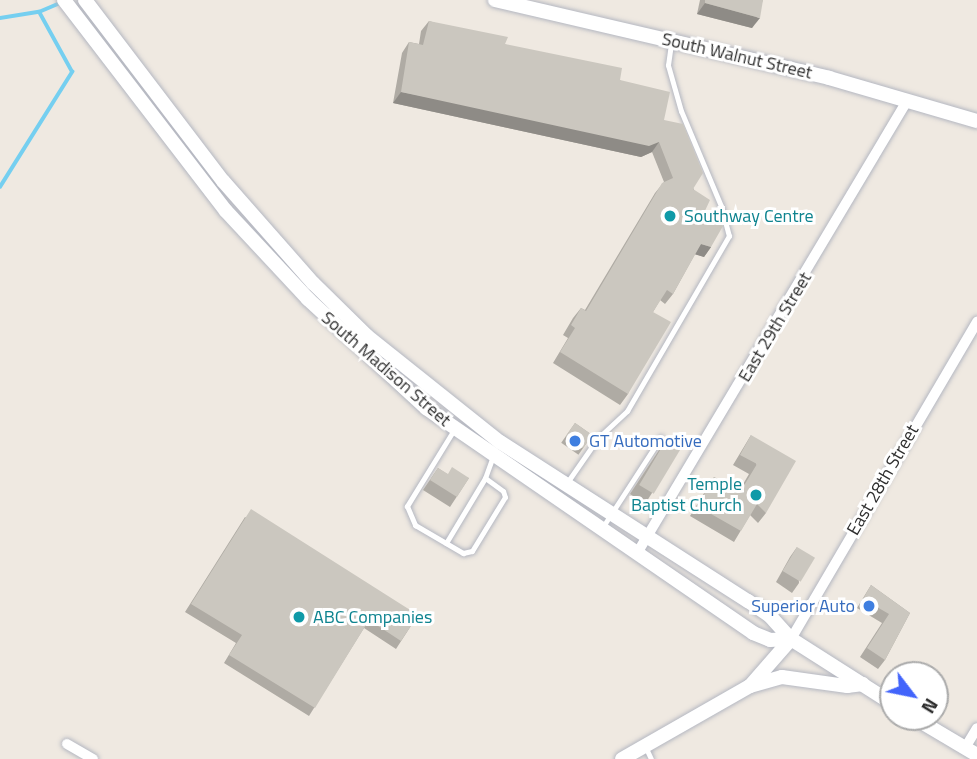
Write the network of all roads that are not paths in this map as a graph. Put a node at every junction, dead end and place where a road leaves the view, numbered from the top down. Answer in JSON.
{"nodes":[{"id":1,"x":85,"y":0,"type":"edge"},
{"id":2,"x":495,"y":0,"type":"edge"},
{"id":3,"x":66,"y":4,"type":"edge"},
{"id":4,"x":672,"y":41,"type":"junction"},
{"id":5,"x":907,"y":102,"type":"junction"},
{"id":6,"x":977,"y":121,"type":"edge"},
{"id":7,"x":977,"y":322,"type":"edge"},
{"id":8,"x":464,"y":414,"type":"junction"},
{"id":9,"x":455,"y":429,"type":"junction"},
{"id":10,"x":661,"y":436,"type":"dead end"},
{"id":11,"x":493,"y":455,"type":"junction"},
{"id":12,"x":485,"y":478,"type":"junction"},
{"id":13,"x":566,"y":485,"type":"junction"},
{"id":14,"x":556,"y":499,"type":"junction"},
{"id":15,"x":611,"y":514,"type":"junction"},
{"id":16,"x":602,"y":528,"type":"junction"},
{"id":17,"x":446,"y":543,"type":"junction"},
{"id":18,"x":643,"y":544,"type":"junction"},
{"id":19,"x":791,"y":639,"type":"junction"},
{"id":20,"x":863,"y":684,"type":"junction"},
{"id":21,"x":750,"y":686,"type":"junction"},
{"id":22,"x":879,"y":695,"type":"edge"},
{"id":23,"x":977,"y":728,"type":"edge"},
{"id":24,"x":937,"y":731,"type":"edge"},
{"id":25,"x":67,"y":744,"type":"dead end"},
{"id":26,"x":971,"y":752,"type":"edge"},
{"id":27,"x":648,"y":753,"type":"edge"},
{"id":28,"x":93,"y":759,"type":"edge"},
{"id":29,"x":622,"y":759,"type":"edge"}],
"edges":[{"from":1,"to":8,"type":"main road","name":"South Madison Street"},
{"from":2,"to":4,"type":"main road","name":"South Walnut Street"},
{"from":3,"to":9,"type":"main road","name":"South Madison Street"},
{"from":4,"to":5,"type":"main road","name":"South Walnut Street"},
{"from":4,"to":13,"type":"lane"},
{"from":5,"to":6,"type":"main road","name":"South Walnut Street"},
{"from":5,"to":18,"type":"street","name":"East 29th Street"},
{"from":7,"to":19,"type":"street","name":"East 28th Street"},
{"from":8,"to":9,"type":"lane"},
{"from":8,"to":13,"type":"main road","name":"South Madison Street"},
{"from":9,"to":11,"type":"main road","name":"South Madison Street"},
{"from":9,"to":17,"type":"lane"},
{"from":10,"to":15,"type":"lane"},
{"from":11,"to":12,"type":"lane"},
{"from":11,"to":14,"type":"main road","name":"South Madison Street"},
{"from":12,"to":17,"type":"lane"},
{"from":12,"to":17,"type":"lane"},
{"from":13,"to":14,"type":"lane"},
{"from":13,"to":15,"type":"main road","name":"South Madison Street"},
{"from":14,"to":16,"type":"main road","name":"South Madison Street"},
{"from":15,"to":16,"type":"lane"},
{"from":15,"to":18,"type":"main road","name":"South Madison Street"},
{"from":16,"to":18,"type":"main road","name":"South Madison Street"},
{"from":18,"to":19,"type":"main road","name":"South Madison Street"},
{"from":18,"to":19,"type":"main road","name":"South Madison Street"},
{"from":19,"to":20,"type":"main road","name":"South Madison Street"},
{"from":19,"to":21,"type":"main road"},
{"from":20,"to":21,"type":"main road"},
{"from":20,"to":22,"type":"main road","name":"South Madison Street"},
{"from":21,"to":27,"type":"main road"},
{"from":23,"to":26,"type":"street"},
{"from":24,"to":26,"type":"main road"},
{"from":25,"to":28,"type":"street"},
{"from":27,"to":29,"type":"main road"}]}
